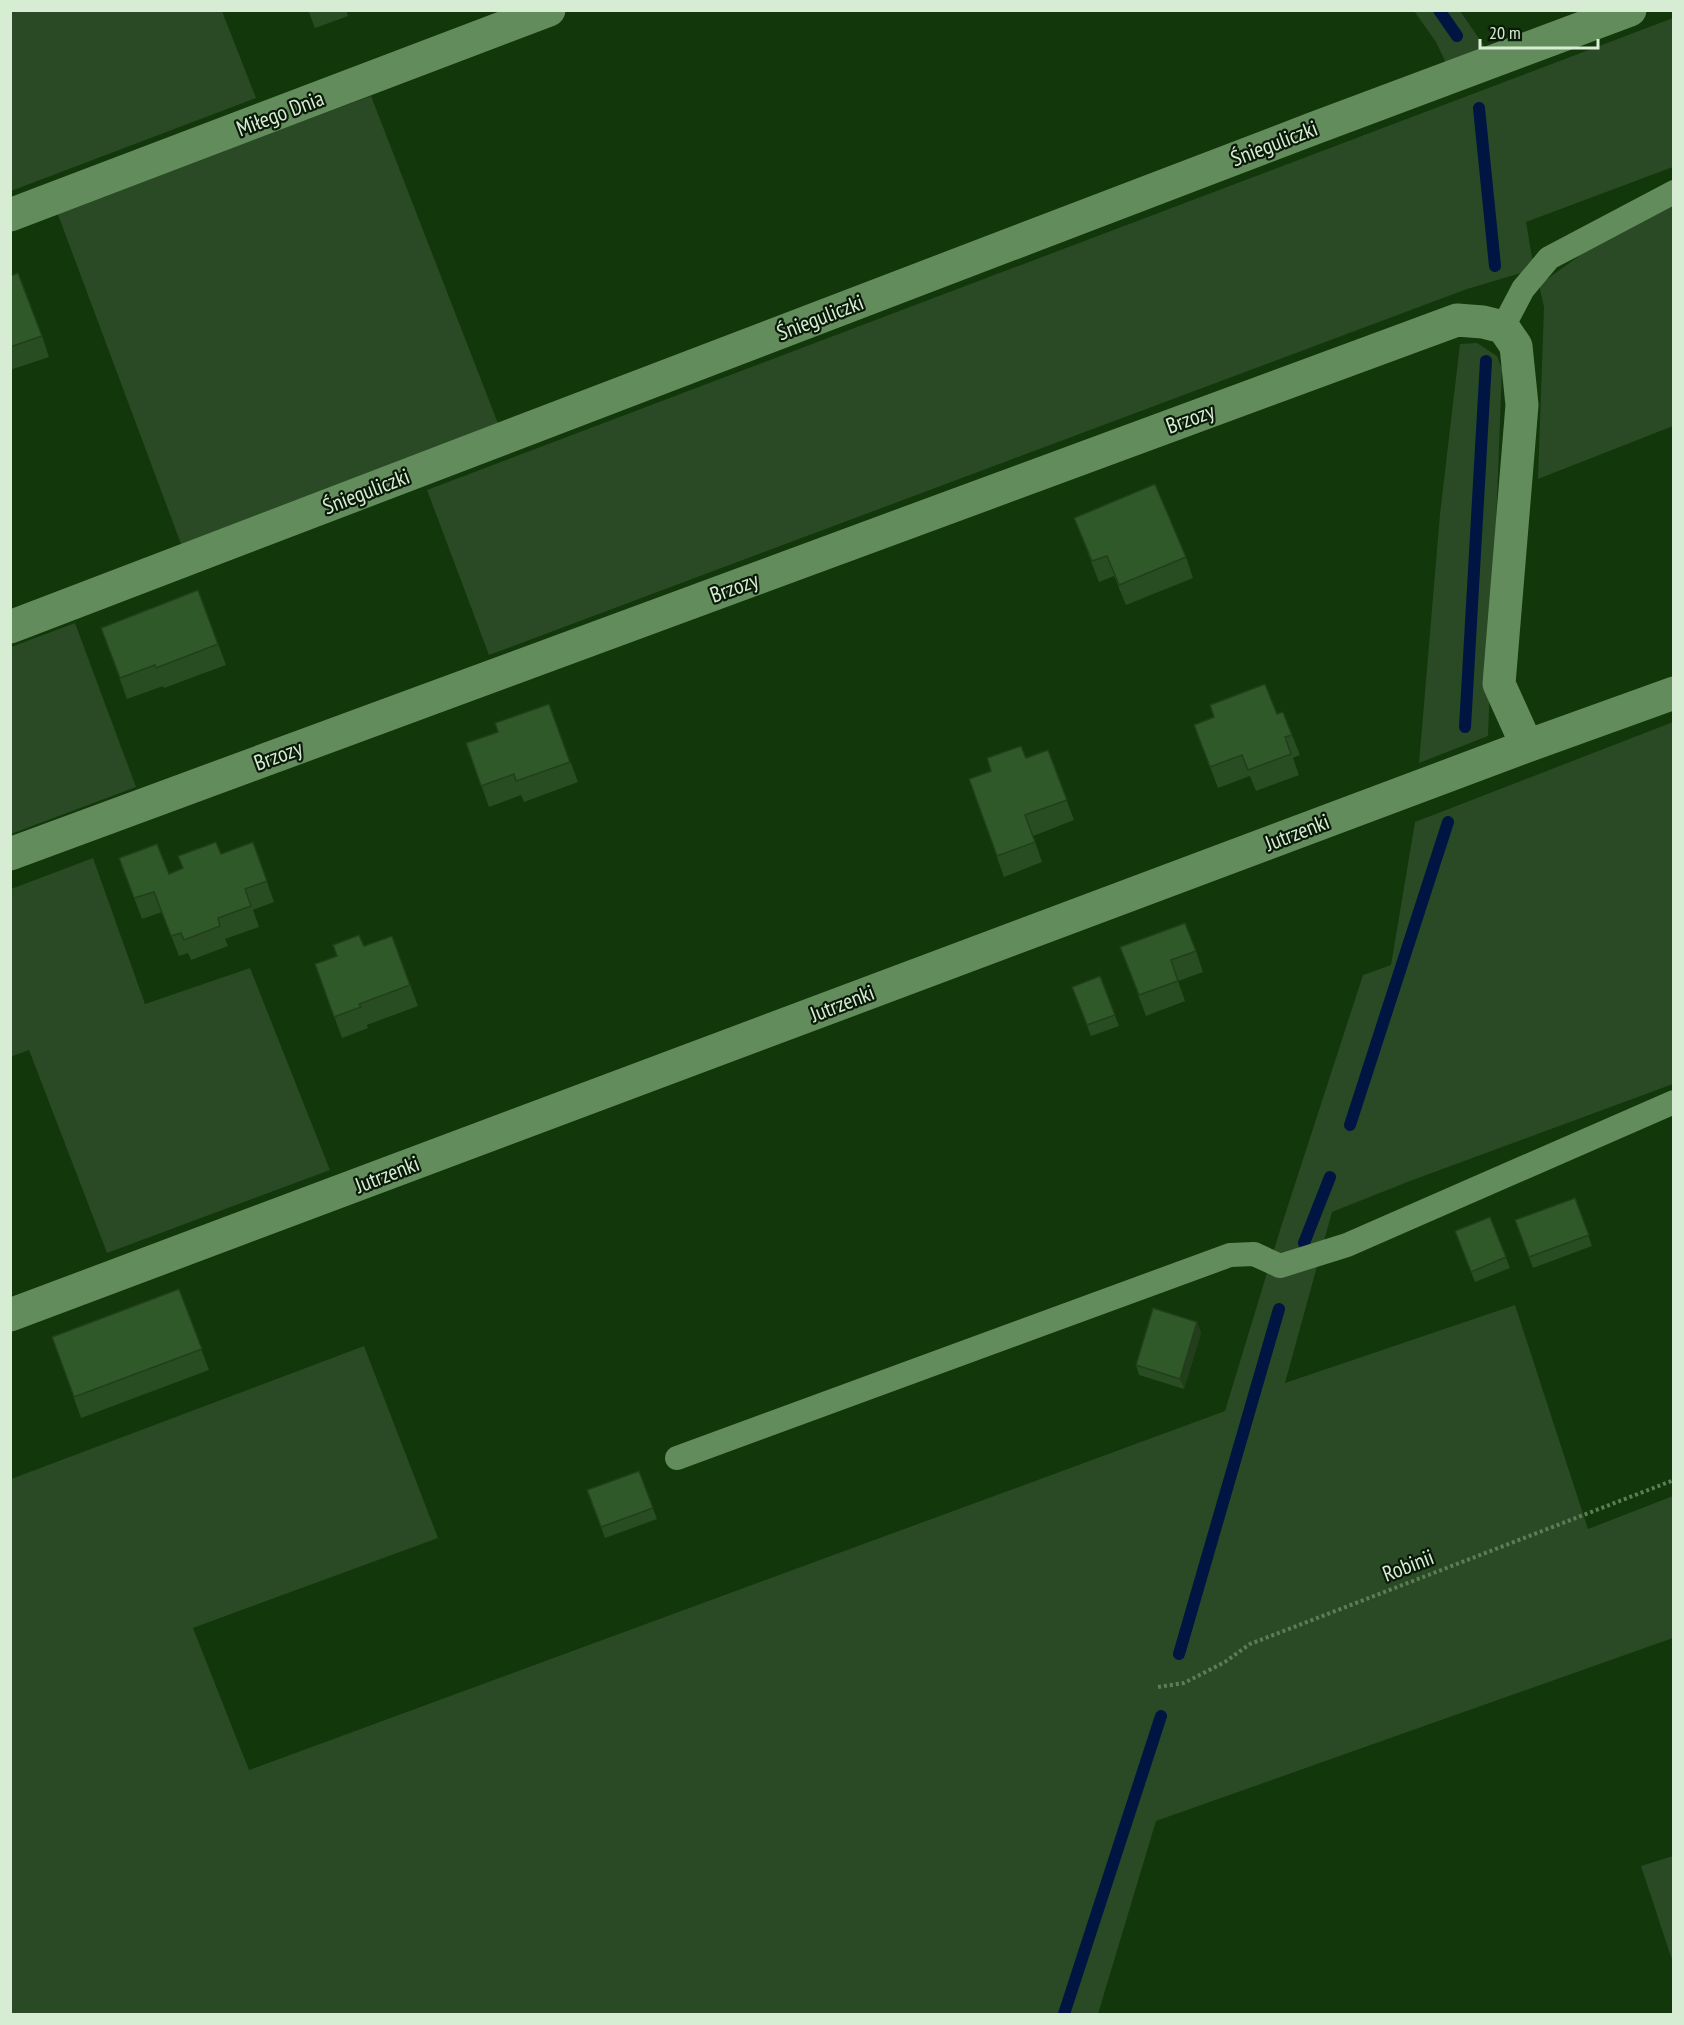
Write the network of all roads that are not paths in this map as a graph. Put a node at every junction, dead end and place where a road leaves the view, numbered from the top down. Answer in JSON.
{"nodes":[{"id":1,"x":549,"y":10,"type":"edge"},
{"id":2,"x":1630,"y":10,"type":"edge"},
{"id":3,"x":1674,"y":192,"type":"edge"},
{"id":4,"x":10,"y":215,"type":"edge"},
{"id":5,"x":1503,"y":327,"type":"junction"},
{"id":6,"x":10,"y":627,"type":"edge"},
{"id":7,"x":1674,"y":693,"type":"edge"},
{"id":8,"x":1527,"y":746,"type":"junction"},
{"id":9,"x":10,"y":854,"type":"edge"},
{"id":10,"x":1674,"y":1102,"type":"edge"},
{"id":11,"x":10,"y":1315,"type":"edge"},
{"id":12,"x":677,"y":1458,"type":"dead end"}],
"edges":[{"from":1,"to":4,"type":"street","name":"Miłego Dnia"},
{"from":2,"to":6,"type":"street","name":"Śnieguliczki"},
{"from":3,"to":5,"type":"lane"},
{"from":5,"to":8,"type":"street"},
{"from":5,"to":9,"type":"street","name":"Brzozy"},
{"from":7,"to":8,"type":"street","name":"Jutrzenki"},
{"from":8,"to":11,"type":"street","name":"Jutrzenki"},
{"from":10,"to":12,"type":"lane"}]}
